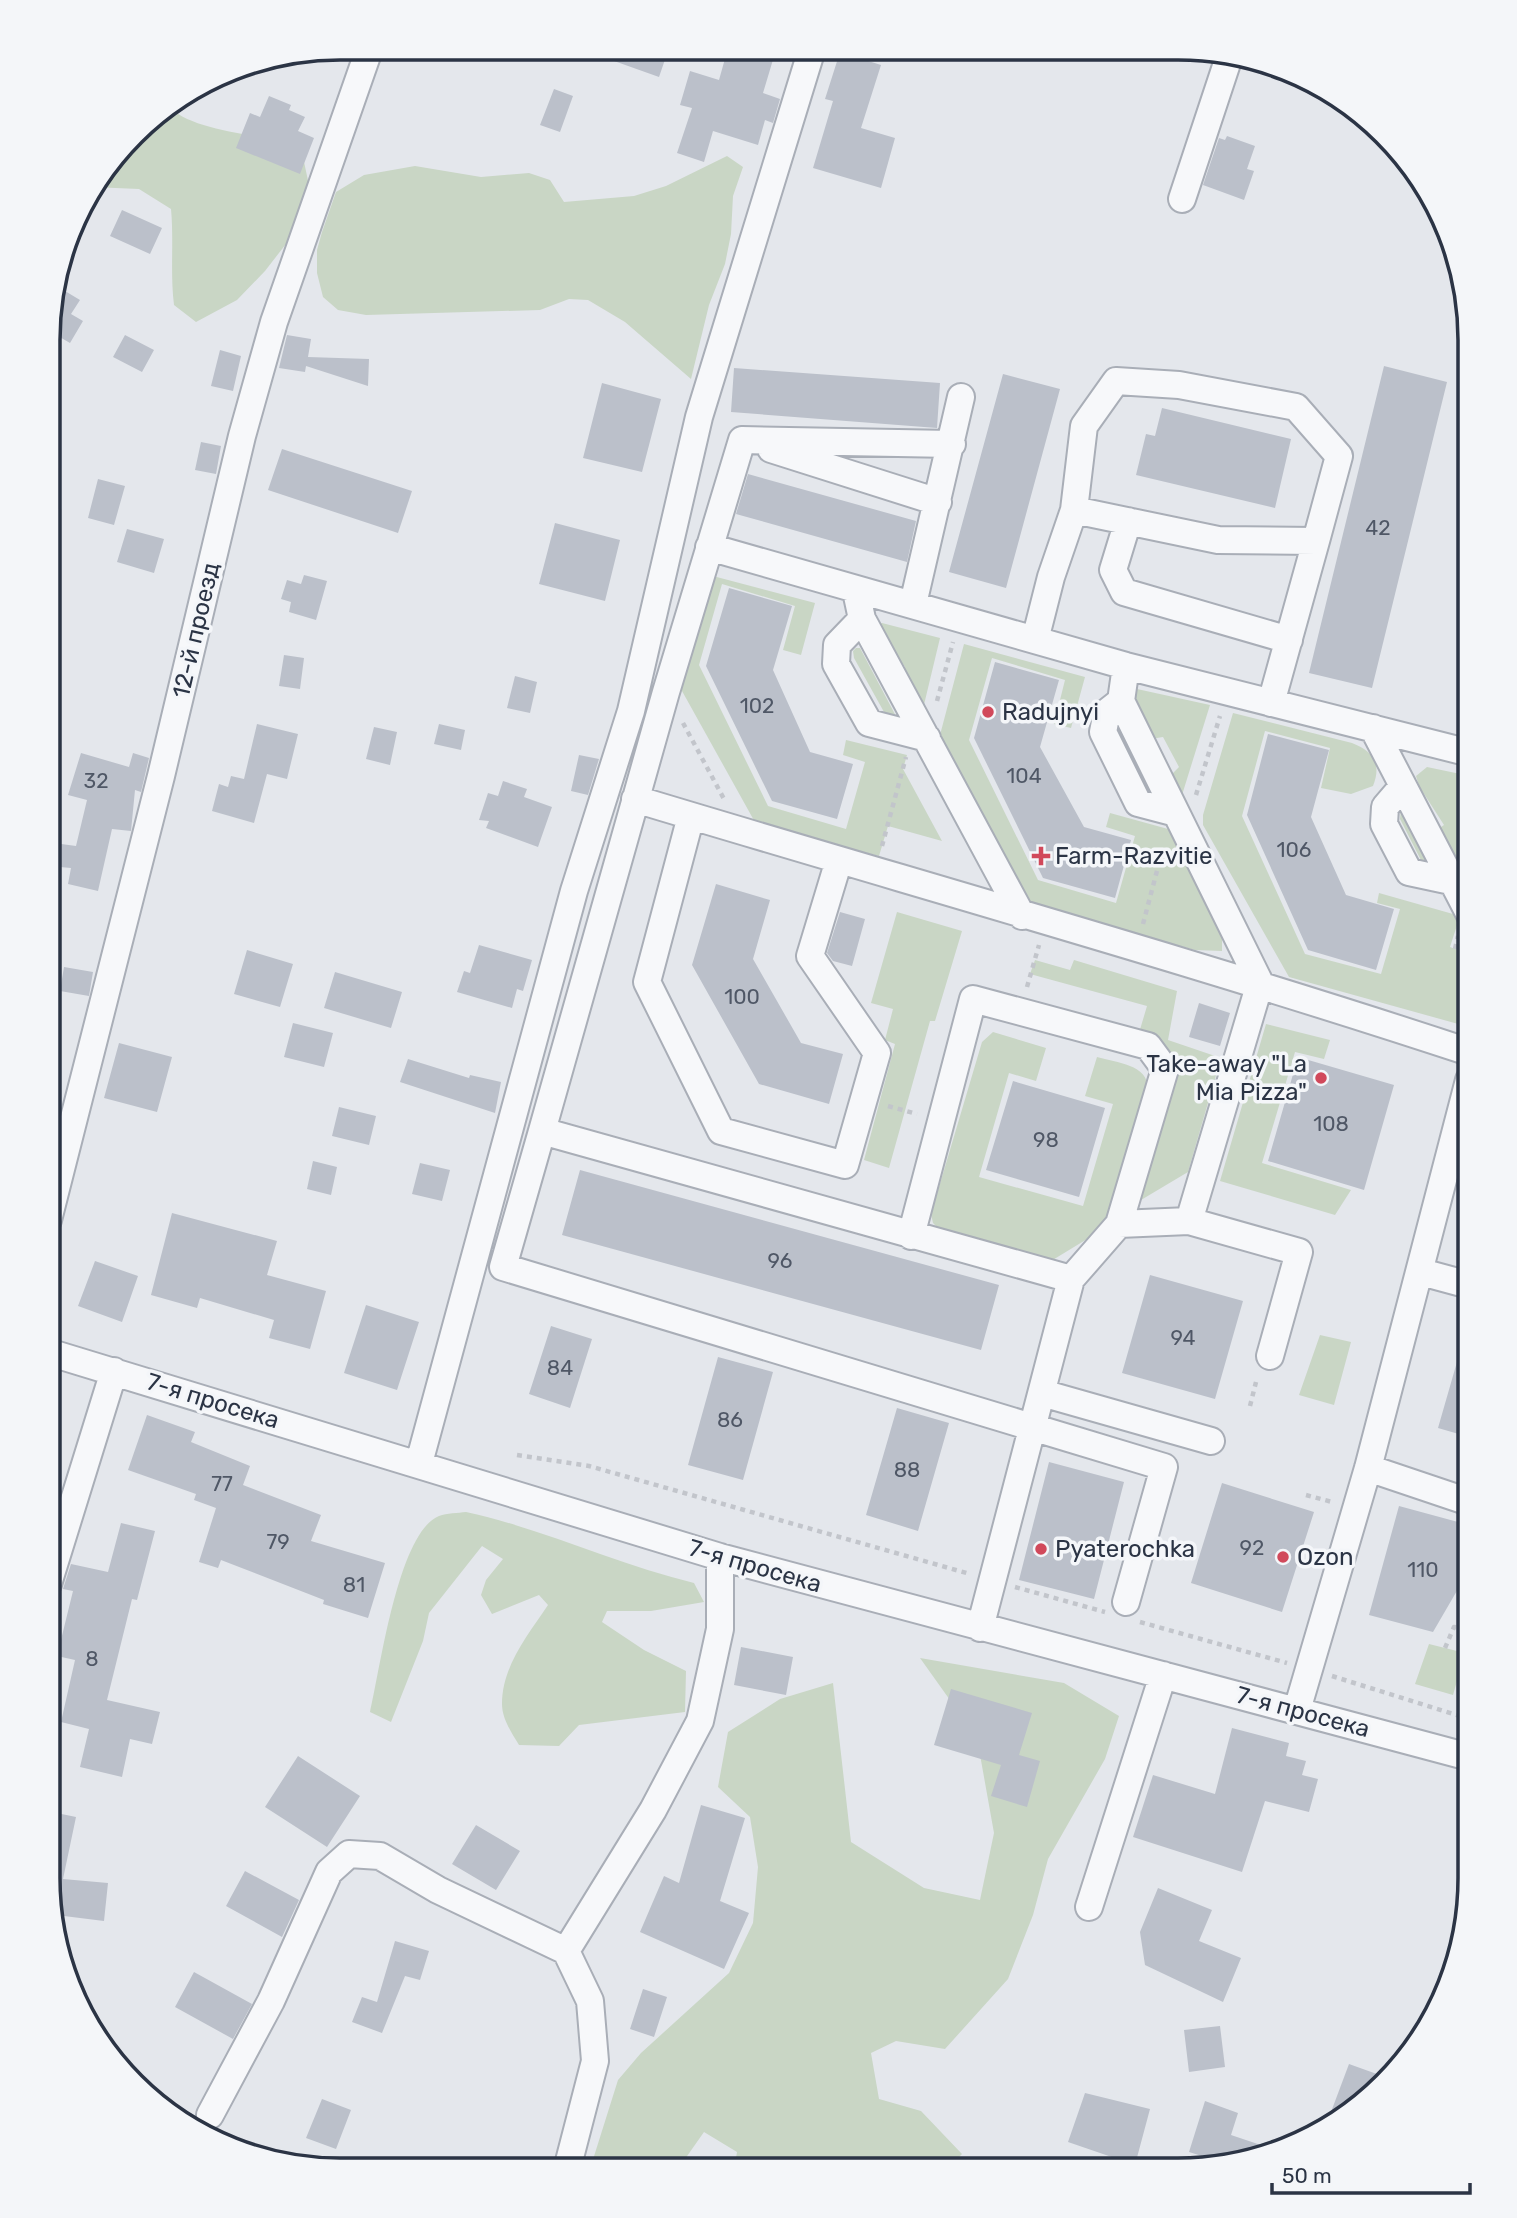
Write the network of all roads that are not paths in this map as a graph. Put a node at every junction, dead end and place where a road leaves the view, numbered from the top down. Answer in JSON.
{"nodes":[{"id":1,"x":365,"y":60,"type":"edge"},
{"id":2,"x":809,"y":60,"type":"edge"},
{"id":3,"x":1227,"y":64,"type":"edge"},
{"id":4,"x":1182,"y":199,"type":"dead end"},
{"id":5,"x":961,"y":397,"type":"dead end"},
{"id":6,"x":743,"y":440,"type":"junction"},
{"id":7,"x":952,"y":444,"type":"junction"},
{"id":8,"x":938,"y":502,"type":"junction"},
{"id":9,"x":1074,"y":510,"type":"junction"},
{"id":10,"x":1128,"y":521,"type":"junction"},
{"id":11,"x":1316,"y":541,"type":"junction"},
{"id":12,"x":709,"y":547,"type":"junction"},
{"id":13,"x":856,"y":591,"type":"junction"},
{"id":14,"x":913,"y":604,"type":"junction"},
{"id":15,"x":863,"y":619,"type":"junction"},
{"id":16,"x":1035,"y":640,"type":"junction"},
{"id":17,"x":1289,"y":640,"type":"junction"},
{"id":18,"x":1126,"y":666,"type":"junction"},
{"id":19,"x":1272,"y":703,"type":"junction"},
{"id":20,"x":1373,"y":728,"type":"junction"},
{"id":21,"x":920,"y":736,"type":"junction"},
{"id":22,"x":1458,"y":750,"type":"edge"},
{"id":23,"x":635,"y":799,"type":"junction"},
{"id":24,"x":691,"y":816,"type":"junction"},
{"id":25,"x":839,"y":860,"type":"junction"},
{"id":26,"x":1458,"y":894,"type":"edge"},
{"id":27,"x":1034,"y":919,"type":"junction"},
{"id":28,"x":1260,"y":983,"type":"junction"},
{"id":29,"x":1458,"y":1048,"type":"edge"},
{"id":30,"x":1458,"y":1124,"type":"edge"},
{"id":31,"x":542,"y":1131,"type":"junction"},
{"id":32,"x":60,"y":1173,"type":"edge"},
{"id":33,"x":1189,"y":1221,"type":"junction"},
{"id":34,"x":1119,"y":1224,"type":"junction"},
{"id":35,"x":911,"y":1236,"type":"junction"},
{"id":36,"x":1421,"y":1272,"type":"junction"},
{"id":37,"x":1071,"y":1279,"type":"junction"},
{"id":38,"x":1458,"y":1282,"type":"edge"},
{"id":39,"x":60,"y":1355,"type":"edge"},
{"id":40,"x":1270,"y":1356,"type":"dead end"},
{"id":41,"x":114,"y":1371,"type":"junction"},
{"id":42,"x":1042,"y":1393,"type":"junction"},
{"id":43,"x":1033,"y":1428,"type":"junction"},
{"id":44,"x":1211,"y":1441,"type":"dead end"},
{"id":45,"x":418,"y":1463,"type":"junction"},
{"id":46,"x":1368,"y":1468,"type":"junction"},
{"id":47,"x":1458,"y":1498,"type":"edge"},
{"id":48,"x":60,"y":1545,"type":"edge"},
{"id":49,"x":720,"y":1557,"type":"junction"},
{"id":50,"x":1126,"y":1602,"type":"dead end"},
{"id":51,"x":980,"y":1628,"type":"junction"},
{"id":52,"x":1163,"y":1675,"type":"junction"},
{"id":53,"x":1297,"y":1710,"type":"junction"},
{"id":54,"x":1458,"y":1753,"type":"edge"},
{"id":55,"x":1088,"y":1908,"type":"dead end"},
{"id":56,"x":566,"y":1951,"type":"junction"},
{"id":57,"x":209,"y":2115,"type":"dead end"},
{"id":58,"x":570,"y":2158,"type":"edge"}],
"edges":[{"from":1,"to":32,"type":"street","name":"12-й проезд"},
{"from":2,"to":45,"type":"street"},
{"from":3,"to":4,"type":"street"},
{"from":5,"to":7,"type":"street"},
{"from":6,"to":7,"type":"street"},
{"from":6,"to":8,"type":"street"},
{"from":6,"to":12,"type":"street"},
{"from":7,"to":8,"type":"street"},
{"from":8,"to":14,"type":"street"},
{"from":9,"to":10,"type":"street"},
{"from":9,"to":11,"type":"street"},
{"from":9,"to":16,"type":"street"},
{"from":10,"to":11,"type":"street"},
{"from":10,"to":17,"type":"street"},
{"from":11,"to":17,"type":"street"},
{"from":12,"to":13,"type":"street"},
{"from":12,"to":23,"type":"street"},
{"from":13,"to":14,"type":"street"},
{"from":13,"to":15,"type":"street"},
{"from":14,"to":16,"type":"street"},
{"from":15,"to":21,"type":"street"},
{"from":15,"to":21,"type":"street"},
{"from":16,"to":18,"type":"street"},
{"from":17,"to":19,"type":"street"},
{"from":18,"to":19,"type":"street"},
{"from":18,"to":28,"type":"street"},
{"from":19,"to":20,"type":"street"},
{"from":20,"to":22,"type":"street"},
{"from":20,"to":26,"type":"street"},
{"from":21,"to":27,"type":"street"},
{"from":23,"to":24,"type":"street"},
{"from":23,"to":31,"type":"street"},
{"from":24,"to":25,"type":"street"},
{"from":24,"to":25,"type":"street"},
{"from":25,"to":27,"type":"street"},
{"from":27,"to":28,"type":"street"},
{"from":28,"to":29,"type":"street"},
{"from":28,"to":33,"type":"street"},
{"from":30,"to":36,"type":"street"},
{"from":31,"to":35,"type":"street"},
{"from":31,"to":43,"type":"street"},
{"from":33,"to":34,"type":"street"},
{"from":33,"to":40,"type":"street"},
{"from":34,"to":35,"type":"street"},
{"from":34,"to":37,"type":"street"},
{"from":35,"to":37,"type":"street"},
{"from":36,"to":38,"type":"street"},
{"from":36,"to":46,"type":"street"},
{"from":37,"to":42,"type":"street"},
{"from":39,"to":41,"type":"street","name":"7-я просека"},
{"from":41,"to":45,"type":"street","name":"7-я просека"},
{"from":41,"to":48,"type":"street"},
{"from":42,"to":43,"type":"street"},
{"from":42,"to":44,"type":"street"},
{"from":43,"to":50,"type":"street"},
{"from":43,"to":51,"type":"street"},
{"from":45,"to":49,"type":"street","name":"7-я просека"},
{"from":46,"to":47,"type":"street"},
{"from":46,"to":53,"type":"street"},
{"from":49,"to":51,"type":"street","name":"7-я просека"},
{"from":49,"to":56,"type":"street"},
{"from":51,"to":52,"type":"street","name":"7-я просека"},
{"from":52,"to":53,"type":"street","name":"7-я просека"},
{"from":52,"to":55,"type":"street"},
{"from":53,"to":54,"type":"street","name":"7-я просека"},
{"from":56,"to":57,"type":"street"},
{"from":56,"to":58,"type":"street"}]}
